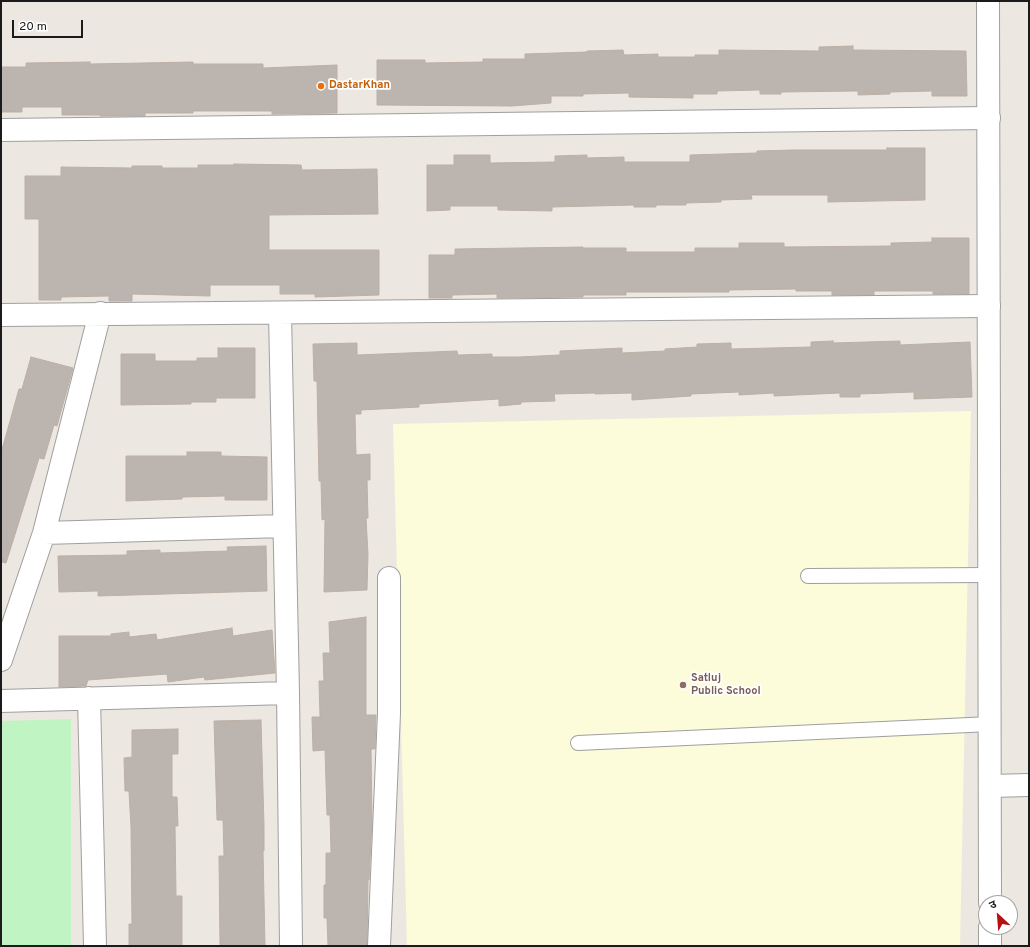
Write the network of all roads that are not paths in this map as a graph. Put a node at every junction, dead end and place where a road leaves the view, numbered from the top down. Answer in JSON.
{"nodes":[{"id":1,"x":988,"y":1,"type":"edge"},
{"id":2,"x":989,"y":118,"type":"junction"},
{"id":3,"x":1,"y":130,"type":"edge"},
{"id":4,"x":989,"y":306,"type":"junction"},
{"id":5,"x":100,"y":313,"type":"junction"},
{"id":6,"x":280,"y":314,"type":"junction"},
{"id":7,"x":1,"y":315,"type":"edge"},
{"id":8,"x":283,"y":526,"type":"junction"},
{"id":9,"x":44,"y":532,"type":"junction"},
{"id":10,"x":990,"y":575,"type":"junction"},
{"id":11,"x":808,"y":576,"type":"dead end"},
{"id":12,"x":389,"y":578,"type":"dead end"},
{"id":13,"x":1,"y":660,"type":"edge"},
{"id":14,"x":288,"y":693,"type":"junction"},
{"id":15,"x":89,"y":698,"type":"junction"},
{"id":16,"x":1,"y":701,"type":"edge"},
{"id":17,"x":991,"y":724,"type":"junction"},
{"id":18,"x":578,"y":743,"type":"dead end"},
{"id":19,"x":1029,"y":785,"type":"edge"},
{"id":20,"x":991,"y":786,"type":"junction"},
{"id":21,"x":990,"y":895,"type":"edge"},
{"id":22,"x":990,"y":935,"type":"edge"},
{"id":23,"x":95,"y":946,"type":"edge"},
{"id":24,"x":291,"y":946,"type":"edge"},
{"id":25,"x":379,"y":946,"type":"edge"},
{"id":26,"x":990,"y":946,"type":"edge"}],
"edges":[{"from":1,"to":2,"type":"street"},
{"from":2,"to":3,"type":"street"},
{"from":2,"to":4,"type":"street"},
{"from":4,"to":6,"type":"street"},
{"from":4,"to":10,"type":"street"},
{"from":5,"to":6,"type":"street"},
{"from":5,"to":7,"type":"street"},
{"from":5,"to":9,"type":"street"},
{"from":6,"to":8,"type":"street"},
{"from":8,"to":9,"type":"street"},
{"from":8,"to":14,"type":"street"},
{"from":9,"to":13,"type":"street"},
{"from":10,"to":11,"type":"lane"},
{"from":10,"to":17,"type":"street"},
{"from":12,"to":25,"type":"street"},
{"from":14,"to":15,"type":"street"},
{"from":14,"to":24,"type":"street"},
{"from":15,"to":16,"type":"street"},
{"from":15,"to":23,"type":"street"},
{"from":17,"to":18,"type":"lane"},
{"from":17,"to":20,"type":"street"},
{"from":19,"to":20,"type":"street"},
{"from":20,"to":21,"type":"street"},
{"from":22,"to":26,"type":"street"}]}
